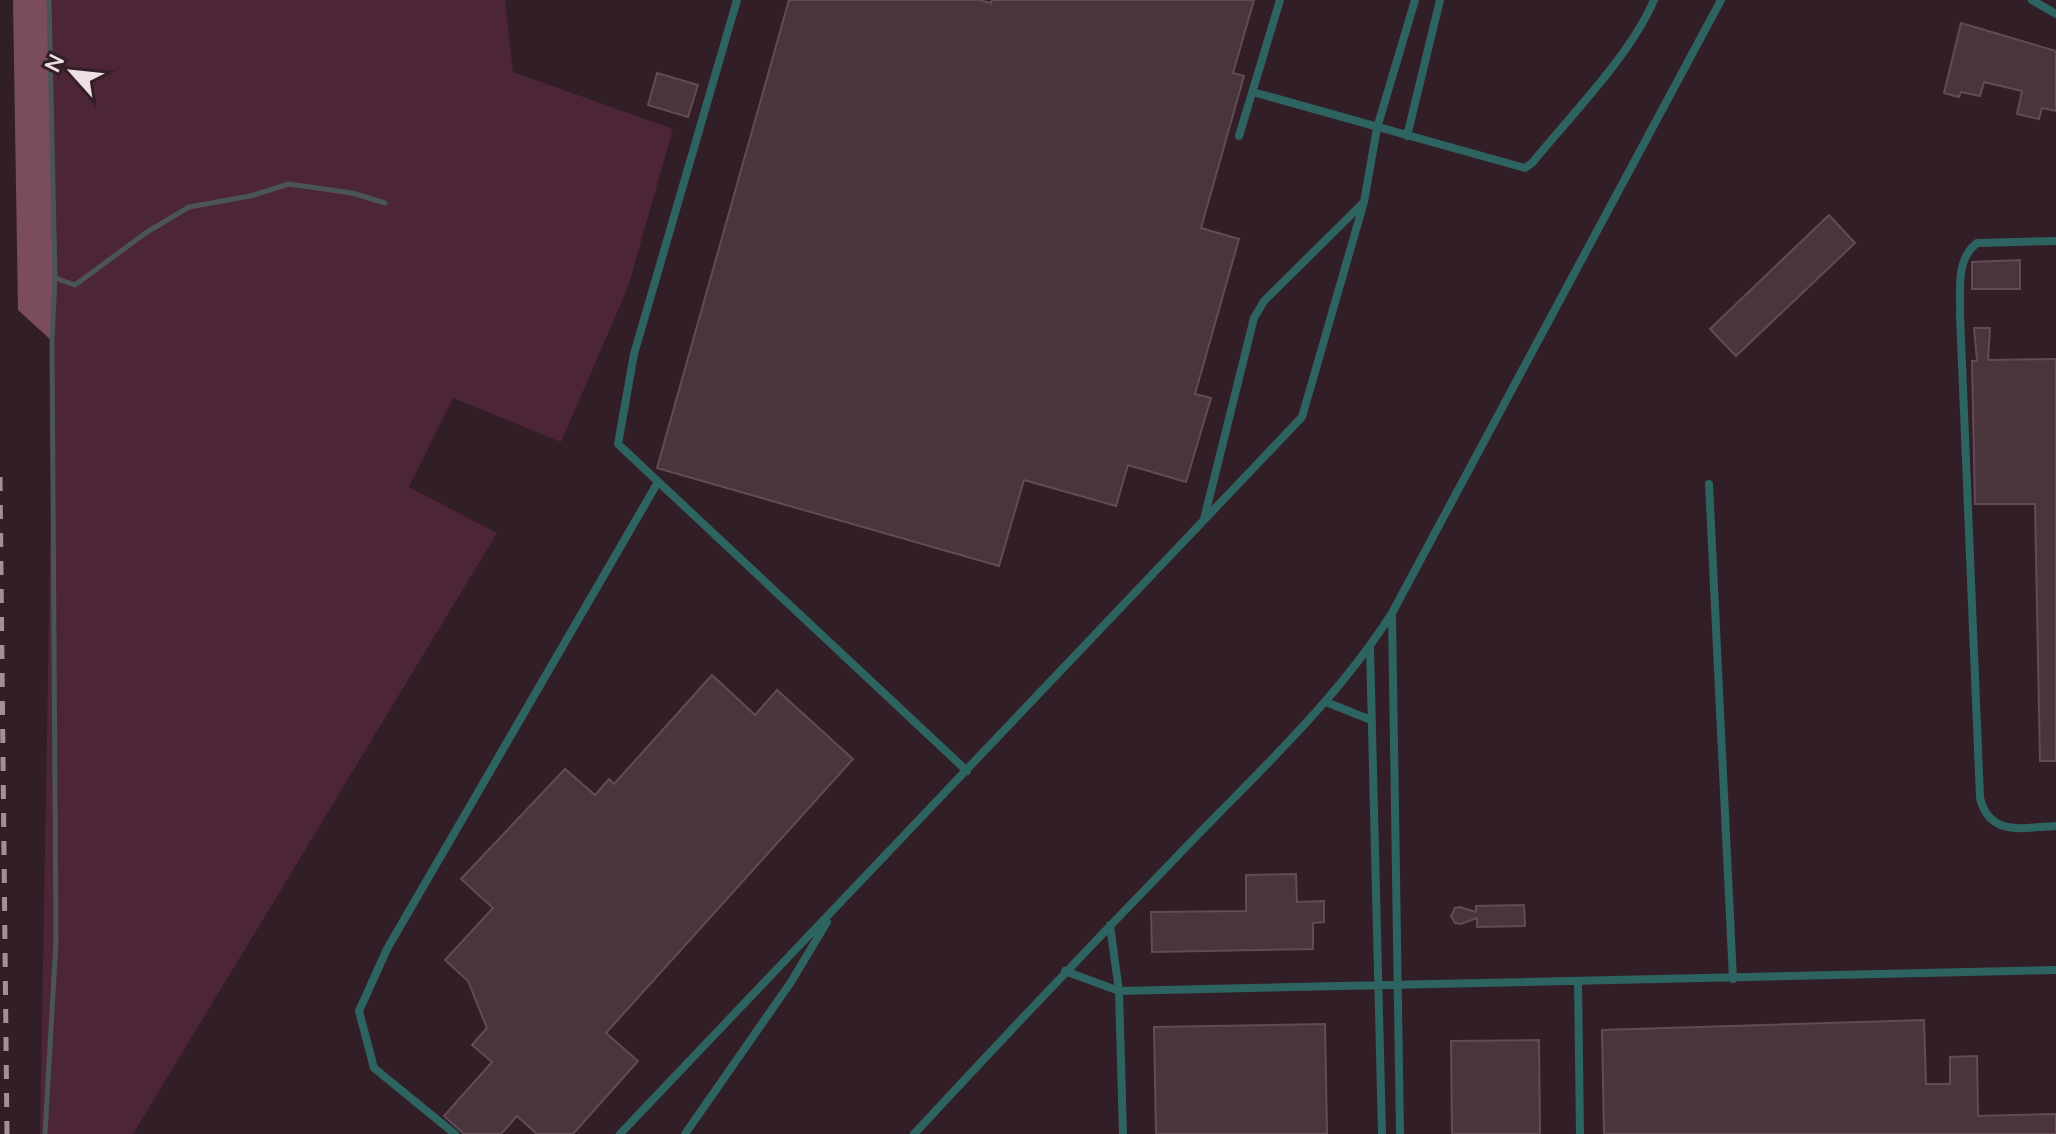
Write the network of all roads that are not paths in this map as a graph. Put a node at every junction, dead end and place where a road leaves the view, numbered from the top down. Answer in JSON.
{"nodes":[{"id":1,"x":737,"y":0,"type":"edge"},
{"id":2,"x":1280,"y":0,"type":"edge"},
{"id":3,"x":1415,"y":0,"type":"edge"},
{"id":4,"x":1440,"y":0,"type":"edge"},
{"id":5,"x":1654,"y":0,"type":"edge"},
{"id":6,"x":1713,"y":0,"type":"edge"},
{"id":7,"x":1721,"y":0,"type":"edge"},
{"id":8,"x":2032,"y":0,"type":"edge"},
{"id":9,"x":2056,"y":14,"type":"edge"},
{"id":10,"x":1711,"y":17,"type":"junction"},
{"id":11,"x":1253,"y":92,"type":"junction"},
{"id":12,"x":1377,"y":128,"type":"junction"},
{"id":13,"x":1239,"y":136,"type":"dead end"},
{"id":14,"x":1407,"y":136,"type":"junction"},
{"id":15,"x":1364,"y":202,"type":"junction"},
{"id":16,"x":2056,"y":241,"type":"edge"},
{"id":17,"x":658,"y":482,"type":"junction"},
{"id":18,"x":1709,"y":484,"type":"dead end"},
{"id":19,"x":1204,"y":520,"type":"junction"},
{"id":20,"x":1392,"y":613,"type":"junction"},
{"id":21,"x":1369,"y":647,"type":"junction"},
{"id":22,"x":1326,"y":702,"type":"junction"},
{"id":23,"x":1371,"y":720,"type":"junction"},
{"id":24,"x":967,"y":771,"type":"junction"},
{"id":25,"x":2056,"y":826,"type":"edge"},
{"id":26,"x":1394,"y":841,"type":"junction"},
{"id":27,"x":1375,"y":842,"type":"junction"},
{"id":28,"x":834,"y":909,"type":"junction"},
{"id":29,"x":1110,"y":925,"type":"junction"},
{"id":30,"x":2056,"y":970,"type":"edge"},
{"id":31,"x":1065,"y":971,"type":"junction"},
{"id":32,"x":1733,"y":979,"type":"junction"},
{"id":33,"x":1578,"y":982,"type":"junction"},
{"id":34,"x":1396,"y":986,"type":"junction"},
{"id":35,"x":1378,"y":987,"type":"junction"},
{"id":36,"x":1119,"y":991,"type":"junction"},
{"id":37,"x":455,"y":1134,"type":"edge"},
{"id":38,"x":620,"y":1134,"type":"edge"},
{"id":39,"x":685,"y":1134,"type":"edge"},
{"id":40,"x":914,"y":1134,"type":"edge"},
{"id":41,"x":1123,"y":1134,"type":"edge"},
{"id":42,"x":1382,"y":1134,"type":"edge"},
{"id":43,"x":1400,"y":1134,"type":"edge"},
{"id":44,"x":1580,"y":1134,"type":"edge"}],
"edges":[{"from":1,"to":17,"type":"lane"},
{"from":2,"to":11,"type":"lane"},
{"from":3,"to":12,"type":"lane"},
{"from":4,"to":14,"type":"lane"},
{"from":5,"to":14,"type":"lane"},
{"from":6,"to":10,"type":"lane"},
{"from":7,"to":10,"type":"lane"},
{"from":8,"to":9,"type":"lane"},
{"from":10,"to":20,"type":"lane"},
{"from":11,"to":12,"type":"lane"},
{"from":11,"to":13,"type":"lane"},
{"from":12,"to":14,"type":"lane"},
{"from":12,"to":15,"type":"lane"},
{"from":15,"to":19,"type":"lane"},
{"from":15,"to":19,"type":"lane"},
{"from":16,"to":25,"type":"lane"},
{"from":17,"to":24,"type":"lane"},
{"from":17,"to":37,"type":"lane"},
{"from":18,"to":32,"type":"lane"},
{"from":19,"to":24,"type":"lane"},
{"from":20,"to":21,"type":"lane"},
{"from":20,"to":26,"type":"lane"},
{"from":21,"to":22,"type":"lane"},
{"from":21,"to":23,"type":"lane"},
{"from":22,"to":23,"type":"lane"},
{"from":22,"to":29,"type":"lane"},
{"from":23,"to":27,"type":"lane"},
{"from":24,"to":28,"type":"lane"},
{"from":26,"to":27,"type":"lane"},
{"from":26,"to":34,"type":"lane"},
{"from":27,"to":35,"type":"lane"},
{"from":28,"to":38,"type":"lane"},
{"from":28,"to":39,"type":"lane"},
{"from":29,"to":31,"type":"lane"},
{"from":29,"to":36,"type":"lane"},
{"from":30,"to":32,"type":"lane"},
{"from":31,"to":36,"type":"lane"},
{"from":31,"to":40,"type":"lane"},
{"from":32,"to":33,"type":"lane"},
{"from":33,"to":34,"type":"lane"},
{"from":33,"to":44,"type":"lane"},
{"from":34,"to":35,"type":"lane"},
{"from":34,"to":43,"type":"lane"},
{"from":35,"to":36,"type":"lane"},
{"from":35,"to":42,"type":"lane"},
{"from":36,"to":41,"type":"lane"}]}
